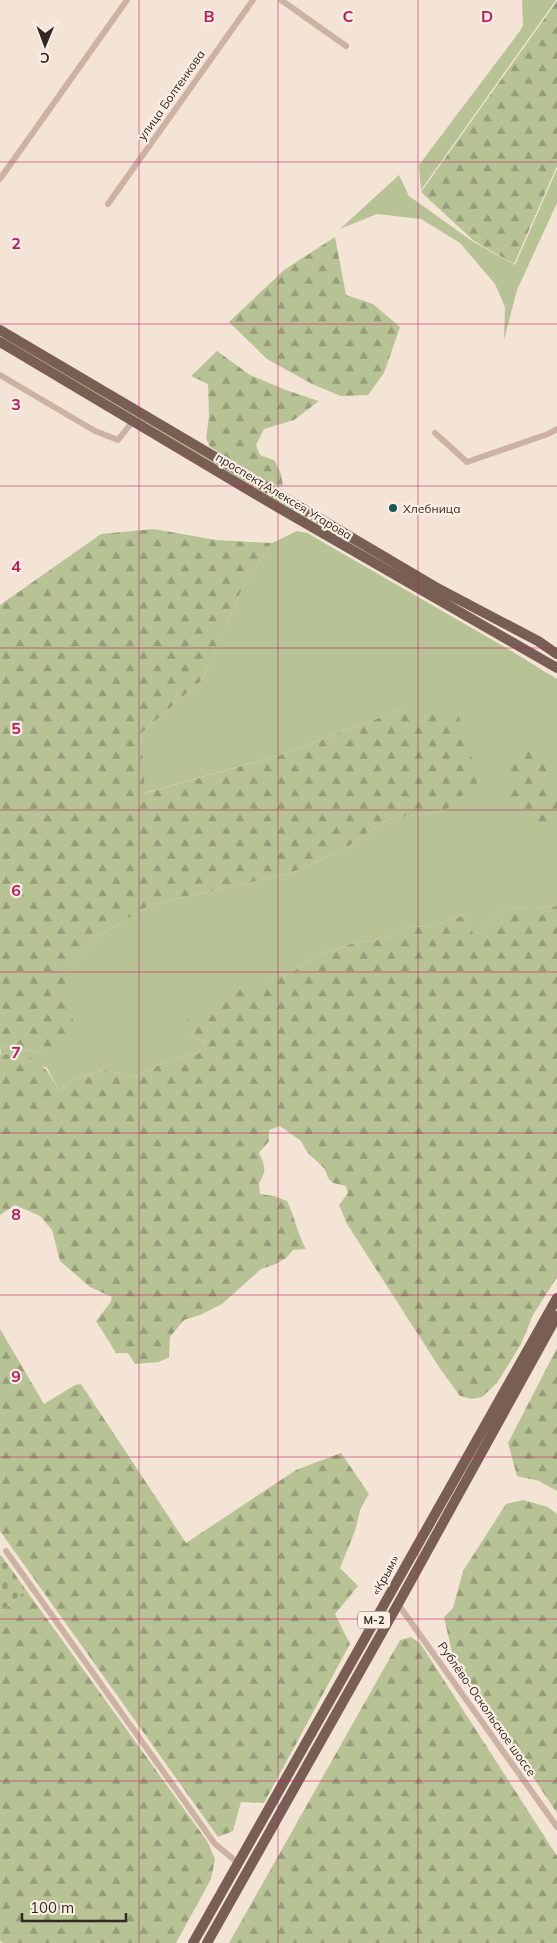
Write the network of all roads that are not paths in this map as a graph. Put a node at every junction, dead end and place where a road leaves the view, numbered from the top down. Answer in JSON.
{"nodes":[{"id":1,"x":127,"y":0,"type":"edge"},
{"id":2,"x":254,"y":0,"type":"edge"},
{"id":3,"x":281,"y":0,"type":"edge"},
{"id":4,"x":346,"y":46,"type":"dead end"},
{"id":5,"x":0,"y":179,"type":"edge"},
{"id":6,"x":108,"y":204,"type":"dead end"},
{"id":7,"x":0,"y":330,"type":"edge"},
{"id":8,"x":0,"y":342,"type":"edge"},
{"id":9,"x":0,"y":375,"type":"edge"},
{"id":10,"x":133,"y":421,"type":"junction"},
{"id":11,"x":557,"y":428,"type":"edge"},
{"id":12,"x":435,"y":433,"type":"dead end"},
{"id":13,"x":436,"y":594,"type":"junction"},
{"id":14,"x":557,"y":654,"type":"edge"},
{"id":15,"x":557,"y":668,"type":"edge"},
{"id":16,"x":557,"y":1298,"type":"edge"},
{"id":17,"x":557,"y":1316,"type":"edge"},
{"id":18,"x":6,"y":1551,"type":"dead end"},
{"id":19,"x":388,"y":1595,"type":"junction"},
{"id":20,"x":398,"y":1604,"type":"junction"},
{"id":21,"x":557,"y":1827,"type":"edge"},
{"id":22,"x":238,"y":1863,"type":"junction"},
{"id":23,"x":193,"y":1943,"type":"edge"},
{"id":24,"x":207,"y":1943,"type":"edge"}],
"edges":[{"from":1,"to":5,"type":"street"},
{"from":2,"to":6,"type":"street","name":"улица Болтенкова"},
{"from":3,"to":4,"type":"street"},
{"from":7,"to":13,"type":"main road","name":"проспект Алексея Угарова"},
{"from":8,"to":10,"type":"main road","name":"проспект Алексея Угарова"},
{"from":9,"to":10,"type":"street"},
{"from":10,"to":13,"type":"main road","name":"проспект Алексея Угарова"},
{"from":11,"to":12,"type":"street"},
{"from":13,"to":14,"type":"main road","name":"проспект Алексея Угарова"},
{"from":13,"to":15,"type":"main road","name":"проспект Алексея Угарова"},
{"from":16,"to":19,"type":"main road","name":"«Крым»","number":"М-2"},
{"from":17,"to":20,"type":"main road","name":"«Крым»","number":"М-2"},
{"from":18,"to":22,"type":"street"},
{"from":19,"to":20,"type":"main road"},
{"from":19,"to":22,"type":"main road","name":"«Крым»","number":"М-2"},
{"from":20,"to":21,"type":"street","name":"Рублёво-Оскольское шоссе"},
{"from":20,"to":24,"type":"main road","name":"«Крым»","number":"М-2"},
{"from":22,"to":23,"type":"main road","name":"«Крым»","number":"М-2"}]}
